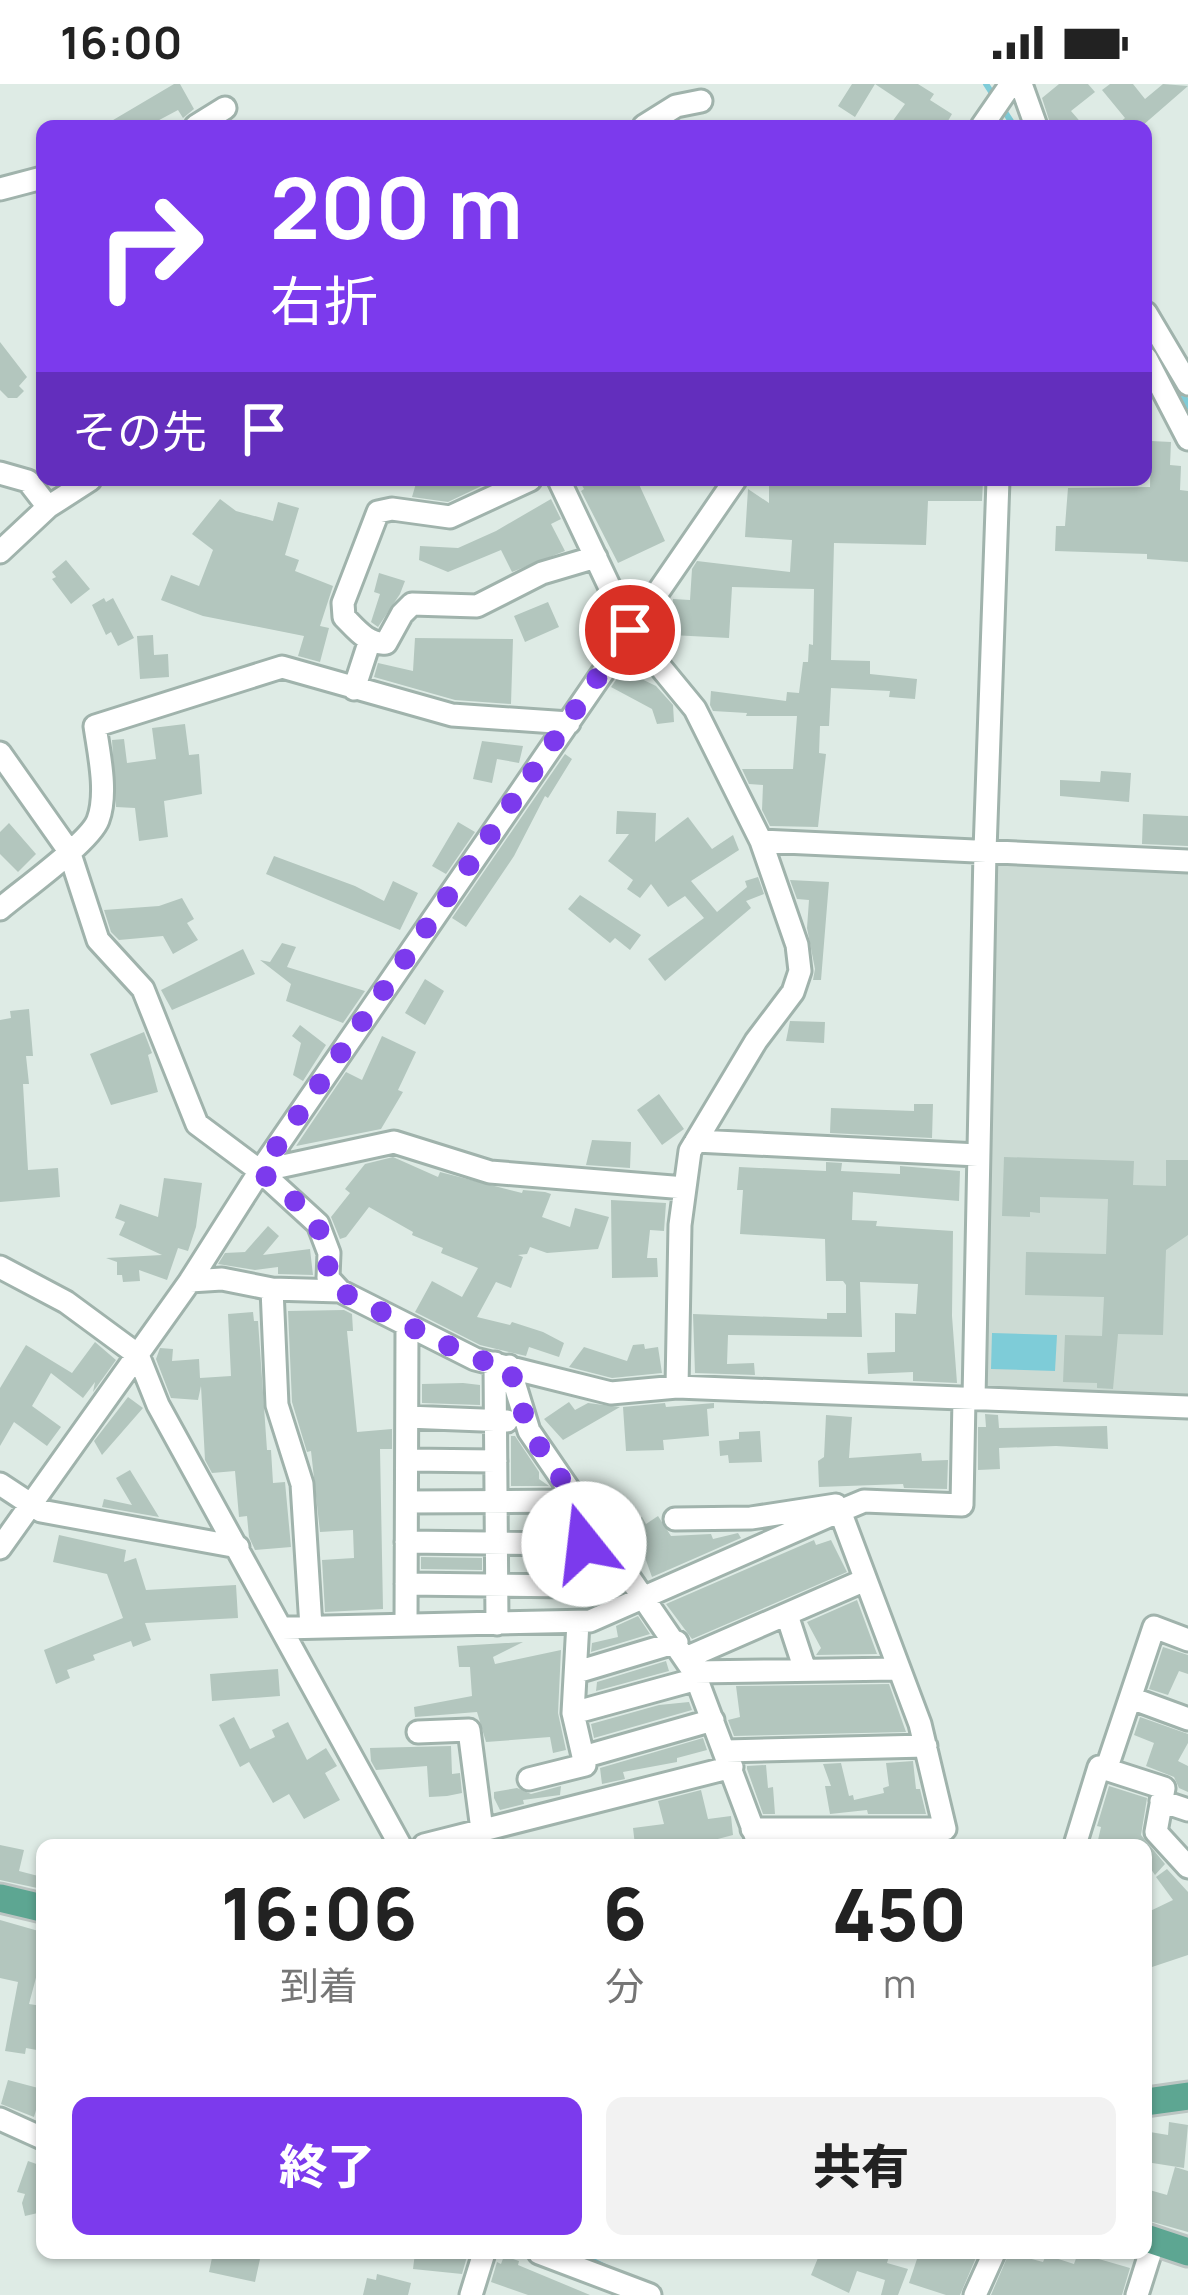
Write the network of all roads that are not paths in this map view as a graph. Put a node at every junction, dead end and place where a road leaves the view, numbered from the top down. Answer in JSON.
{"nodes":[{"id":1,"x":1014,"y":85,"type":"edge"},
{"id":2,"x":701,"y":101,"type":"dead end"},
{"id":3,"x":225,"y":108,"type":"dead end"},
{"id":4,"x":206,"y":120,"type":"edge"},
{"id":5,"x":654,"y":120,"type":"edge"},
{"id":6,"x":986,"y":120,"type":"edge"},
{"id":7,"x":1033,"y":120,"type":"edge"},
{"id":8,"x":36,"y":180,"type":"edge"},
{"id":9,"x":0,"y":190,"type":"edge"},
{"id":10,"x":1152,"y":323,"type":"edge"},
{"id":11,"x":1152,"y":370,"type":"edge"},
{"id":12,"x":1188,"y":384,"type":"edge"},
{"id":13,"x":1188,"y":439,"type":"edge"},
{"id":14,"x":0,"y":472,"type":"edge"},
{"id":15,"x":81,"y":486,"type":"edge"},
{"id":16,"x":517,"y":486,"type":"edge"},
{"id":17,"x":563,"y":486,"type":"edge"},
{"id":18,"x":731,"y":486,"type":"edge"},
{"id":19,"x":998,"y":486,"type":"edge"},
{"id":20,"x":48,"y":507,"type":"junction"},
{"id":21,"x":0,"y":552,"type":"edge"},
{"id":22,"x":596,"y":557,"type":"junction"},
{"id":23,"x":630,"y":630,"type":"junction"},
{"id":24,"x":370,"y":640,"type":"junction"},
{"id":25,"x":353,"y":689,"type":"junction"},
{"id":26,"x":569,"y":723,"type":"junction"},
{"id":27,"x":0,"y":753,"type":"edge"},
{"id":28,"x":761,"y":842,"type":"junction"},
{"id":29,"x":69,"y":851,"type":"junction"},
{"id":30,"x":985,"y":851,"type":"junction"},
{"id":31,"x":1188,"y":861,"type":"edge"},
{"id":32,"x":0,"y":909,"type":"edge"},
{"id":33,"x":696,"y":1141,"type":"junction"},
{"id":34,"x":978,"y":1155,"type":"junction"},
{"id":35,"x":260,"y":1171,"type":"junction"},
{"id":36,"x":686,"y":1188,"type":"junction"},
{"id":37,"x":0,"y":1267,"type":"edge"},
{"id":38,"x":190,"y":1281,"type":"junction"},
{"id":39,"x":272,"y":1289,"type":"junction"},
{"id":40,"x":340,"y":1291,"type":"junction"},
{"id":41,"x":407,"y":1325,"type":"junction"},
{"id":42,"x":138,"y":1355,"type":"junction"},
{"id":43,"x":502,"y":1364,"type":"junction"},
{"id":44,"x":677,"y":1387,"type":"junction"},
{"id":45,"x":969,"y":1398,"type":"junction"},
{"id":46,"x":1188,"y":1407,"type":"edge"},
{"id":47,"x":407,"y":1417,"type":"junction"},
{"id":48,"x":496,"y":1420,"type":"junction"},
{"id":49,"x":526,"y":1422,"type":"junction"},
{"id":50,"x":406,"y":1460,"type":"junction"},
{"id":51,"x":496,"y":1461,"type":"junction"},
{"id":52,"x":0,"y":1484,"type":"edge"},
{"id":53,"x":576,"y":1501,"type":"junction"},
{"id":54,"x":406,"y":1502,"type":"junction"},
{"id":55,"x":496,"y":1502,"type":"junction"},
{"id":56,"x":31,"y":1503,"type":"junction"},
{"id":57,"x":847,"y":1507,"type":"junction"},
{"id":58,"x":675,"y":1519,"type":"dead end"},
{"id":59,"x":587,"y":1533,"type":"junction"},
{"id":60,"x":406,"y":1542,"type":"junction"},
{"id":61,"x":497,"y":1543,"type":"junction"},
{"id":62,"x":238,"y":1547,"type":"junction"},
{"id":63,"x":0,"y":1548,"type":"edge"},
{"id":64,"x":866,"y":1580,"type":"junction"},
{"id":65,"x":406,"y":1584,"type":"junction"},
{"id":66,"x":497,"y":1585,"type":"junction"},
{"id":67,"x":641,"y":1599,"type":"junction"},
{"id":68,"x":787,"y":1615,"type":"junction"},
{"id":69,"x":578,"y":1622,"type":"junction"},
{"id":70,"x":497,"y":1624,"type":"junction"},
{"id":71,"x":406,"y":1625,"type":"junction"},
{"id":72,"x":311,"y":1627,"type":"junction"},
{"id":73,"x":282,"y":1628,"type":"junction"},
{"id":74,"x":1188,"y":1640,"type":"edge"},
{"id":75,"x":689,"y":1663,"type":"junction"},
{"id":76,"x":898,"y":1669,"type":"junction"},
{"id":77,"x":805,"y":1670,"type":"junction"},
{"id":78,"x":577,"y":1672,"type":"junction"},
{"id":79,"x":1131,"y":1698,"type":"junction"},
{"id":80,"x":573,"y":1713,"type":"junction"},
{"id":81,"x":1188,"y":1719,"type":"edge"},
{"id":82,"x":713,"y":1720,"type":"junction"},
{"id":83,"x":418,"y":1732,"type":"dead end"},
{"id":84,"x":926,"y":1746,"type":"junction"},
{"id":85,"x":584,"y":1757,"type":"junction"},
{"id":86,"x":729,"y":1759,"type":"junction"},
{"id":87,"x":1106,"y":1770,"type":"junction"},
{"id":88,"x":529,"y":1779,"type":"dead end"},
{"id":89,"x":1162,"y":1802,"type":"junction"},
{"id":90,"x":1188,"y":1810,"type":"edge"},
{"id":91,"x":482,"y":1830,"type":"junction"},
{"id":92,"x":397,"y":1839,"type":"edge"},
{"id":93,"x":447,"y":1839,"type":"edge"},
{"id":94,"x":752,"y":1839,"type":"edge"},
{"id":95,"x":770,"y":1839,"type":"edge"},
{"id":96,"x":1077,"y":1839,"type":"edge"},
{"id":97,"x":1188,"y":1867,"type":"edge"},
{"id":98,"x":0,"y":1898,"type":"edge"},
{"id":99,"x":36,"y":1907,"type":"edge"},
{"id":100,"x":1188,"y":2096,"type":"edge"},
{"id":101,"x":1152,"y":2101,"type":"edge"},
{"id":102,"x":0,"y":2120,"type":"edge"},
{"id":103,"x":36,"y":2135,"type":"edge"},
{"id":104,"x":1152,"y":2241,"type":"edge"},
{"id":105,"x":1188,"y":2252,"type":"edge"},
{"id":106,"x":483,"y":2259,"type":"edge"},
{"id":107,"x":555,"y":2259,"type":"edge"},
{"id":108,"x":991,"y":2259,"type":"edge"},
{"id":109,"x":1146,"y":2259,"type":"edge"},
{"id":110,"x":480,"y":2292,"type":"edge"},
{"id":111,"x":650,"y":2295,"type":"edge"},
{"id":112,"x":975,"y":2295,"type":"edge"},
{"id":113,"x":1137,"y":2295,"type":"edge"}],
"edges":[{"from":1,"to":6,"type":"street"},
{"from":1,"to":7,"type":"street"},
{"from":2,"to":5,"type":"street"},
{"from":3,"to":4,"type":"street"},
{"from":8,"to":9,"type":"street"},
{"from":10,"to":12,"type":"street"},
{"from":11,"to":13,"type":"street"},
{"from":14,"to":20,"type":"street"},
{"from":15,"to":20,"type":"street"},
{"from":16,"to":24,"type":"street"},
{"from":17,"to":22,"type":"street"},
{"from":18,"to":23,"type":"street"},
{"from":19,"to":30,"type":"street"},
{"from":20,"to":21,"type":"street"},
{"from":22,"to":23,"type":"street"},
{"from":22,"to":24,"type":"street"},
{"from":23,"to":26,"type":"street"},
{"from":23,"to":28,"type":"street"},
{"from":24,"to":25,"type":"street"},
{"from":25,"to":26,"type":"street"},
{"from":25,"to":29,"type":"street"},
{"from":26,"to":35,"type":"street"},
{"from":27,"to":29,"type":"street"},
{"from":28,"to":30,"type":"street"},
{"from":28,"to":33,"type":"street"},
{"from":29,"to":32,"type":"street"},
{"from":29,"to":35,"type":"street"},
{"from":30,"to":31,"type":"street"},
{"from":30,"to":34,"type":"street"},
{"from":33,"to":34,"type":"street"},
{"from":33,"to":36,"type":"street"},
{"from":34,"to":45,"type":"street"},
{"from":35,"to":36,"type":"street"},
{"from":35,"to":38,"type":"street"},
{"from":35,"to":40,"type":"street"},
{"from":36,"to":44,"type":"street"},
{"from":37,"to":42,"type":"street"},
{"from":38,"to":39,"type":"street"},
{"from":38,"to":42,"type":"street"},
{"from":39,"to":40,"type":"street"},
{"from":39,"to":72,"type":"street"},
{"from":40,"to":41,"type":"street"},
{"from":41,"to":43,"type":"street"},
{"from":41,"to":47,"type":"street"},
{"from":42,"to":56,"type":"street"},
{"from":42,"to":62,"type":"street"},
{"from":43,"to":44,"type":"street"},
{"from":43,"to":48,"type":"street"},
{"from":43,"to":49,"type":"street"},
{"from":44,"to":45,"type":"street"},
{"from":45,"to":46,"type":"street"},
{"from":45,"to":57,"type":"street"},
{"from":47,"to":48,"type":"street"},
{"from":47,"to":50,"type":"street"},
{"from":48,"to":49,"type":"street"},
{"from":48,"to":51,"type":"street"},
{"from":49,"to":53,"type":"street"},
{"from":50,"to":51,"type":"street"},
{"from":50,"to":54,"type":"street"},
{"from":51,"to":55,"type":"street"},
{"from":52,"to":56,"type":"street"},
{"from":53,"to":55,"type":"street"},
{"from":53,"to":59,"type":"street"},
{"from":54,"to":55,"type":"street"},
{"from":54,"to":60,"type":"street"},
{"from":55,"to":61,"type":"street"},
{"from":56,"to":62,"type":"street"},
{"from":56,"to":63,"type":"street"},
{"from":57,"to":58,"type":"street"},
{"from":57,"to":64,"type":"street"},
{"from":57,"to":67,"type":"street"},
{"from":59,"to":61,"type":"street"},
{"from":59,"to":66,"type":"street"},
{"from":59,"to":67,"type":"street"},
{"from":60,"to":61,"type":"street"},
{"from":60,"to":65,"type":"street"},
{"from":61,"to":66,"type":"street"},
{"from":62,"to":73,"type":"street"},
{"from":64,"to":68,"type":"street"},
{"from":64,"to":76,"type":"street"},
{"from":65,"to":66,"type":"street"},
{"from":65,"to":71,"type":"street"},
{"from":66,"to":70,"type":"street"},
{"from":67,"to":69,"type":"street"},
{"from":67,"to":75,"type":"street"},
{"from":68,"to":75,"type":"street"},
{"from":68,"to":77,"type":"street"},
{"from":69,"to":70,"type":"street"},
{"from":69,"to":78,"type":"street"},
{"from":70,"to":71,"type":"street"},
{"from":71,"to":72,"type":"street"},
{"from":72,"to":73,"type":"street"},
{"from":73,"to":92,"type":"street"},
{"from":74,"to":79,"type":"street"},
{"from":75,"to":77,"type":"street"},
{"from":75,"to":78,"type":"street"},
{"from":75,"to":80,"type":"street"},
{"from":75,"to":82,"type":"street"},
{"from":76,"to":77,"type":"street"},
{"from":76,"to":84,"type":"street"},
{"from":78,"to":80,"type":"street"},
{"from":79,"to":81,"type":"street"},
{"from":79,"to":87,"type":"street"},
{"from":80,"to":85,"type":"street"},
{"from":82,"to":85,"type":"street"},
{"from":82,"to":86,"type":"street"},
{"from":83,"to":91,"type":"street"},
{"from":84,"to":86,"type":"street"},
{"from":84,"to":95,"type":"street"},
{"from":85,"to":88,"type":"street"},
{"from":86,"to":91,"type":"street"},
{"from":86,"to":94,"type":"street"},
{"from":87,"to":89,"type":"street"},
{"from":87,"to":96,"type":"street"},
{"from":89,"to":90,"type":"street"},
{"from":89,"to":97,"type":"street"},
{"from":91,"to":93,"type":"street"},
{"from":98,"to":99,"type":"main road"},
{"from":100,"to":101,"type":"main road"},
{"from":102,"to":103,"type":"street"},
{"from":104,"to":105,"type":"main road"},
{"from":106,"to":110,"type":"street"},
{"from":107,"to":111,"type":"street"},
{"from":108,"to":112,"type":"street"},
{"from":109,"to":113,"type":"street"}]}
